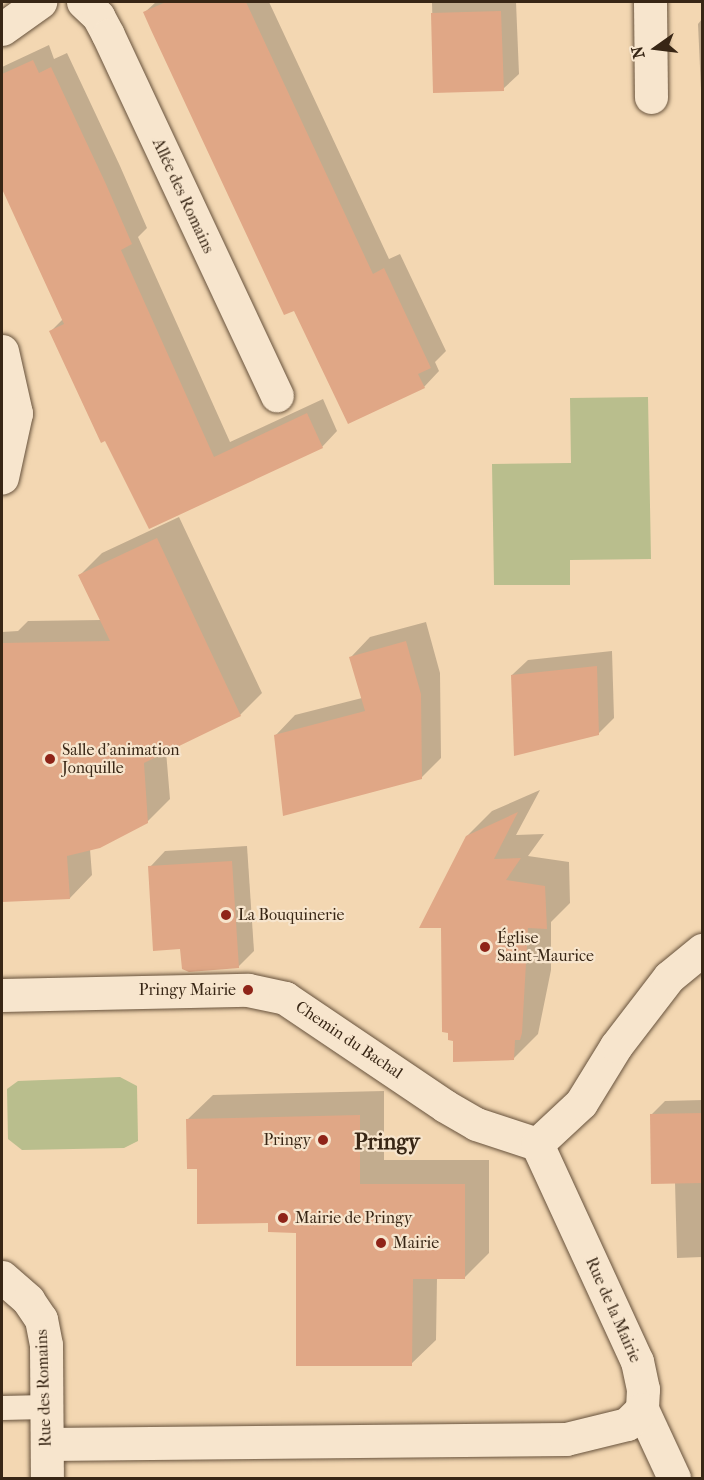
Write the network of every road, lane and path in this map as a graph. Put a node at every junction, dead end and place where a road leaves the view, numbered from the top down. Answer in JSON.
{"nodes":[{"id":1,"x":40,"y":2,"type":"edge"},
{"id":2,"x":82,"y":2,"type":"edge"},
{"id":3,"x":650,"y":2,"type":"edge"},
{"id":4,"x":2,"y":28,"type":"edge"},
{"id":5,"x":651,"y":97,"type":"dead end"},
{"id":6,"x":2,"y":351,"type":"edge"},
{"id":7,"x":277,"y":395,"type":"dead end"},
{"id":8,"x":2,"y":477,"type":"edge"},
{"id":9,"x":702,"y":950,"type":"edge"},
{"id":10,"x":2,"y":995,"type":"edge"},
{"id":11,"x":537,"y":1144,"type":"junction"},
{"id":12,"x":2,"y":1277,"type":"edge"},
{"id":13,"x":46,"y":1407,"type":"junction"},
{"id":14,"x":2,"y":1408,"type":"edge"},
{"id":15,"x":642,"y":1409,"type":"junction"},
{"id":16,"x":47,"y":1444,"type":"junction"},
{"id":17,"x":47,"y":1479,"type":"edge"},
{"id":18,"x":674,"y":1479,"type":"edge"}],
"edges":[{"from":1,"to":4,"type":"street"},
{"from":2,"to":7,"type":"street","name":"Allée des Romains"},
{"from":3,"to":5,"type":"street"},
{"from":6,"to":8,"type":"street"},
{"from":9,"to":11,"type":"street"},
{"from":10,"to":11,"type":"street","name":"Chemin du Bachal"},
{"from":11,"to":15,"type":"street","name":"Rue de la Mairie"},
{"from":12,"to":13,"type":"street","name":"Rue des Romains"},
{"from":13,"to":14,"type":"lane"},
{"from":13,"to":16,"type":"street","name":"Rue des Romains"},
{"from":15,"to":16,"type":"street"},
{"from":15,"to":18,"type":"street","name":"Rue de la Mairie"},
{"from":16,"to":17,"type":"street","name":"Rue des Romains"}]}
